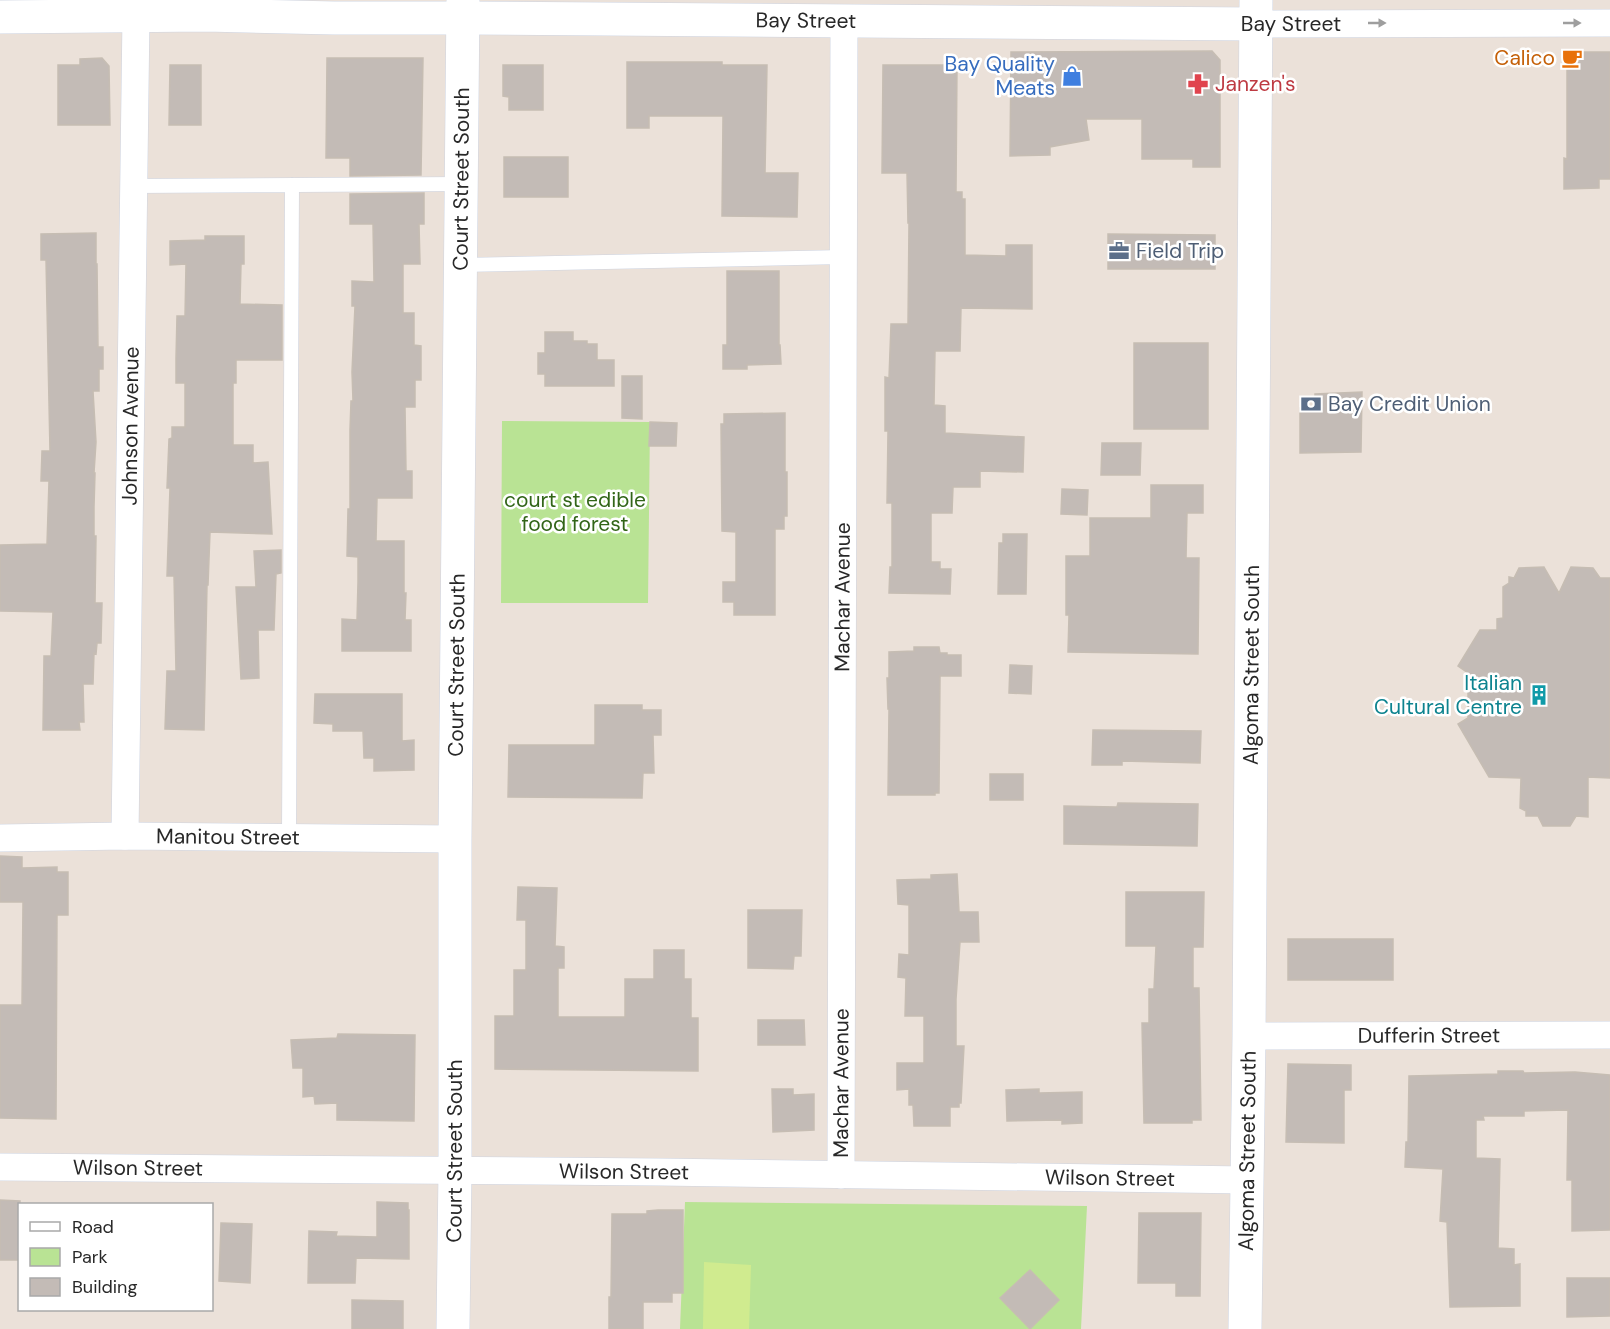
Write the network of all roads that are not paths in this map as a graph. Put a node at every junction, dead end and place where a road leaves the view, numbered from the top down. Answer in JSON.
{"nodes":[{"id":1,"x":206,"y":7,"type":"edge"},
{"id":2,"x":463,"y":9,"type":"edge"},
{"id":3,"x":16,"y":11,"type":"edge"},
{"id":4,"x":1255,"y":12,"type":"edge"},
{"id":5,"x":851,"y":15,"type":"edge"},
{"id":6,"x":136,"y":16,"type":"junction"},
{"id":7,"x":1610,"y":22,"type":"edge"},
{"id":8,"x":462,"y":184,"type":"junction"},
{"id":9,"x":292,"y":185,"type":"junction"},
{"id":10,"x":134,"y":186,"type":"junction"},
{"id":11,"x":843,"y":256,"type":"junction"},
{"id":12,"x":461,"y":265,"type":"junction"},
{"id":13,"x":125,"y":836,"type":"junction"},
{"id":14,"x":0,"y":838,"type":"edge"},
{"id":15,"x":289,"y":838,"type":"junction"},
{"id":16,"x":455,"y":839,"type":"junction"},
{"id":17,"x":1610,"y":1035,"type":"edge"},
{"id":18,"x":1249,"y":1036,"type":"junction"},
{"id":19,"x":0,"y":1167,"type":"edge"},
{"id":20,"x":455,"y":1170,"type":"junction"},
{"id":21,"x":841,"y":1175,"type":"junction"},
{"id":22,"x":1247,"y":1180,"type":"junction"},
{"id":23,"x":453,"y":1329,"type":"edge"},
{"id":24,"x":1245,"y":1329,"type":"edge"}],
"edges":[{"from":1,"to":2,"type":"street","name":"Bay Street"},
{"from":1,"to":6,"type":"street","name":"Bay Street"},
{"from":2,"to":5,"type":"street","name":"Bay Street"},
{"from":2,"to":8,"type":"street","name":"Court Street South"},
{"from":3,"to":6,"type":"street","name":"Bay Street"},
{"from":4,"to":5,"type":"street","name":"Bay Street"},
{"from":4,"to":7,"type":"street","name":"Bay Street","one_way":true},
{"from":4,"to":18,"type":"street","name":"Algoma Street South"},
{"from":5,"to":11,"type":"street","name":"Machar Avenue"},
{"from":6,"to":10,"type":"street","name":"Johnson Avenue"},
{"from":8,"to":9,"type":"lane"},
{"from":8,"to":12,"type":"street","name":"Court Street South"},
{"from":9,"to":10,"type":"lane"},
{"from":9,"to":15,"type":"lane"},
{"from":10,"to":13,"type":"street","name":"Johnson Avenue"},
{"from":11,"to":12,"type":"lane"},
{"from":11,"to":21,"type":"street","name":"Machar Avenue"},
{"from":12,"to":16,"type":"street","name":"Court Street South"},
{"from":13,"to":14,"type":"street","name":"Manitou Street"},
{"from":13,"to":15,"type":"street","name":"Manitou Street"},
{"from":15,"to":16,"type":"street","name":"Manitou Street"},
{"from":16,"to":20,"type":"street","name":"Court Street South"},
{"from":17,"to":18,"type":"street","name":"Dufferin Street"},
{"from":18,"to":22,"type":"street","name":"Algoma Street South"},
{"from":19,"to":20,"type":"street","name":"Wilson Street"},
{"from":20,"to":21,"type":"street","name":"Wilson Street"},
{"from":20,"to":23,"type":"street","name":"Court Street South"},
{"from":21,"to":22,"type":"street","name":"Wilson Street"},
{"from":22,"to":24,"type":"street","name":"Algoma Street South"}]}
